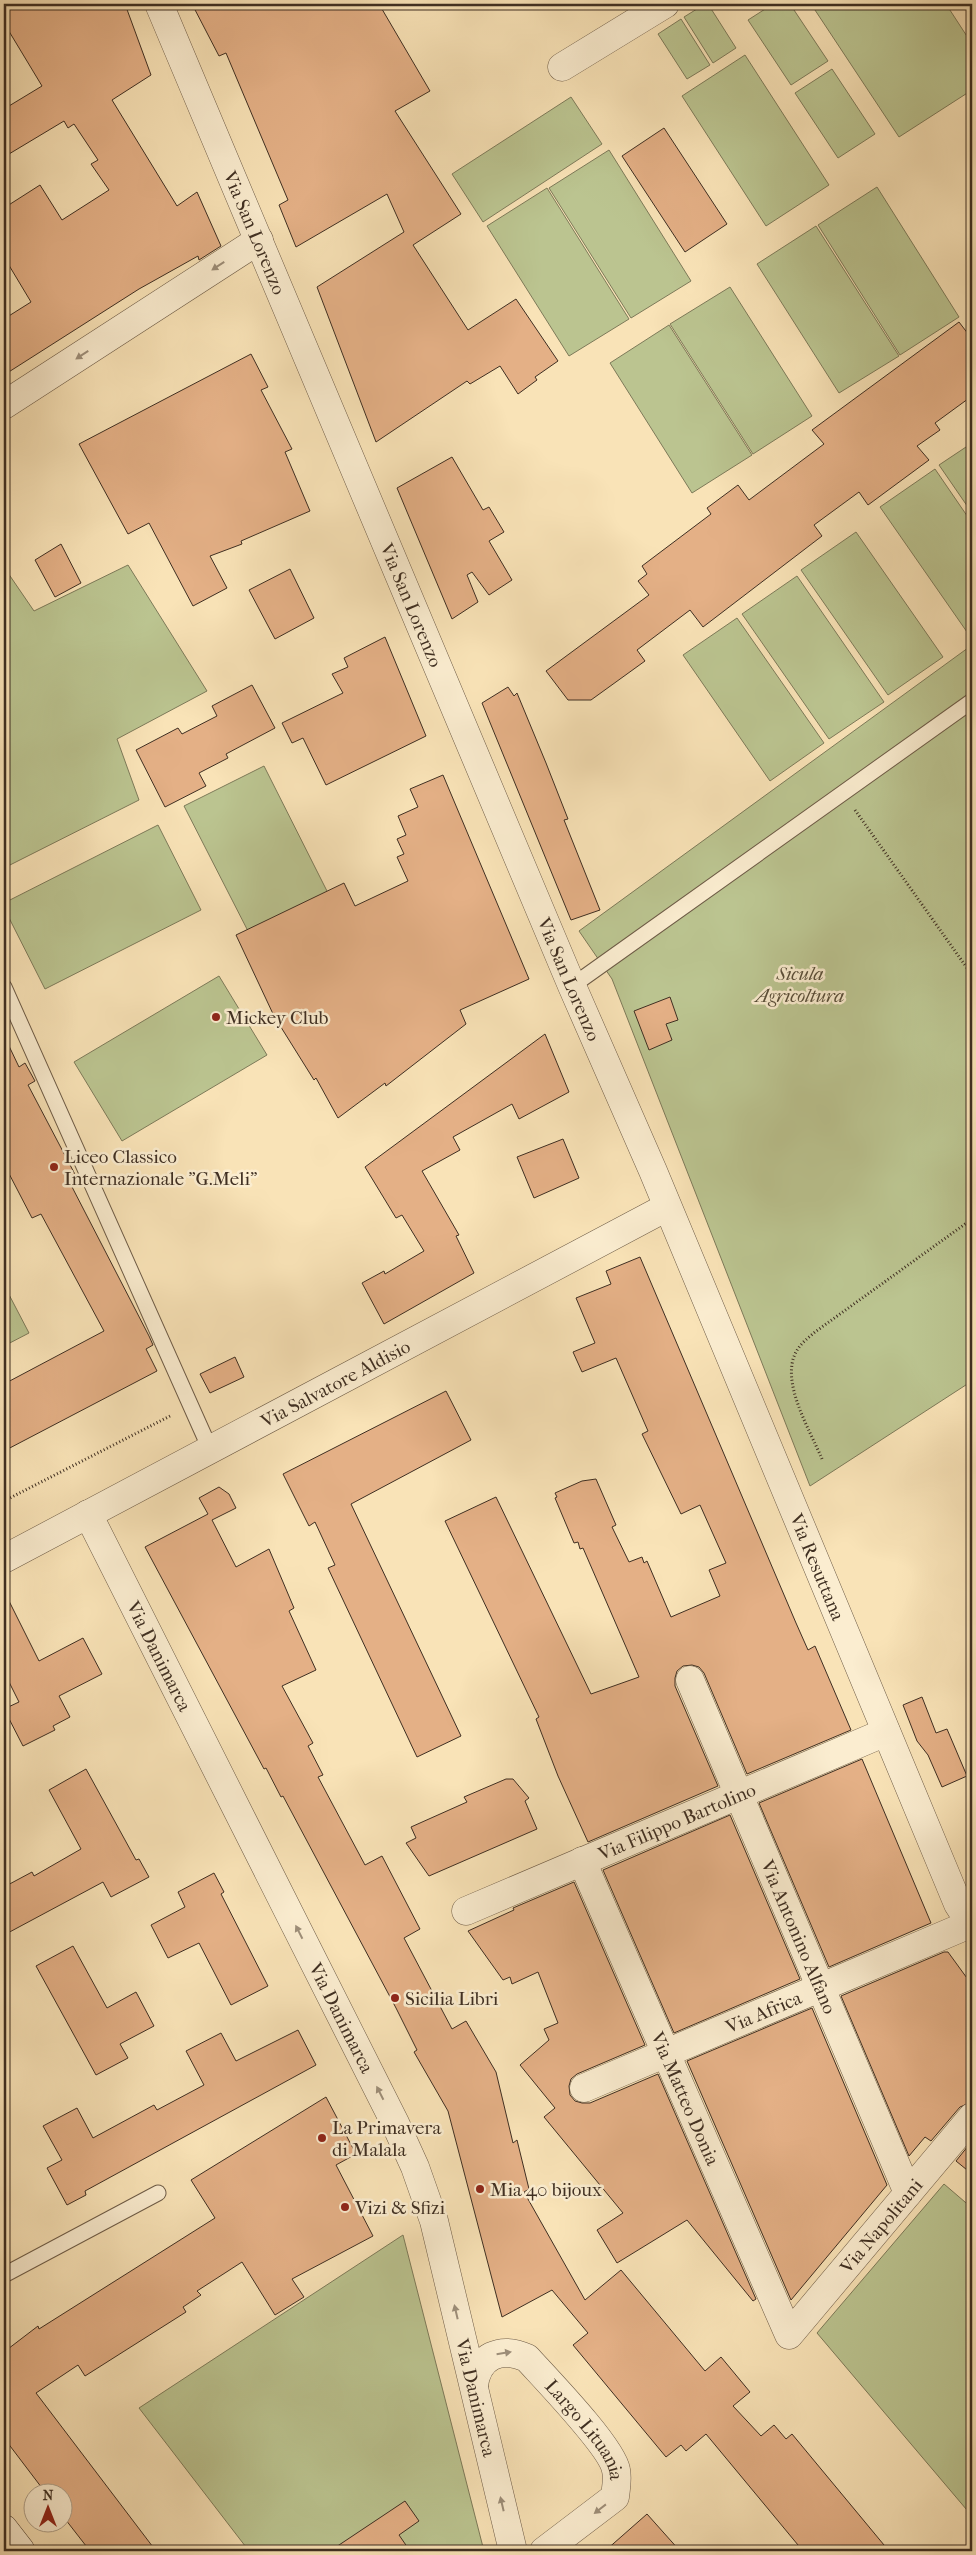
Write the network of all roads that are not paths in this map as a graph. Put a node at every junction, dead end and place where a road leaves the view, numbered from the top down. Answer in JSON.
{"nodes":[{"id":1,"x":159,"y":4,"type":"edge"},
{"id":2,"x":665,"y":4,"type":"edge"},
{"id":3,"x":562,"y":67,"type":"dead end"},
{"id":4,"x":259,"y":240,"type":"junction"},
{"id":5,"x":4,"y":405,"type":"edge"},
{"id":6,"x":972,"y":701,"type":"edge"},
{"id":7,"x":572,"y":986,"type":"junction"},
{"id":8,"x":4,"y":987,"type":"edge"},
{"id":9,"x":667,"y":1207,"type":"junction"},
{"id":10,"x":210,"y":1449,"type":"junction"},
{"id":11,"x":88,"y":1514,"type":"junction"},
{"id":12,"x":4,"y":1559,"type":"edge"},
{"id":13,"x":690,"y":1680,"type":"dead end"},
{"id":14,"x":886,"y":1732,"type":"junction"},
{"id":15,"x":739,"y":1795,"type":"junction"},
{"id":16,"x":582,"y":1861,"type":"junction"},
{"id":17,"x":466,"y":1911,"type":"dead end"},
{"id":18,"x":968,"y":1912,"type":"edge"},
{"id":19,"x":820,"y":1988,"type":"junction"},
{"id":20,"x":667,"y":2053,"type":"junction"},
{"id":21,"x":584,"y":2088,"type":"dead end"},
{"id":22,"x":972,"y":2117,"type":"edge"},
{"id":23,"x":158,"y":2193,"type":"dead end"},
{"id":24,"x":908,"y":2193,"type":"junction"},
{"id":25,"x":4,"y":2276,"type":"edge"},
{"id":26,"x":789,"y":2335,"type":"joint"},
{"id":27,"x":474,"y":2385,"type":"junction"},
{"id":28,"x":4,"y":2529,"type":"edge"},
{"id":29,"x":20,"y":2551,"type":"edge"},
{"id":30,"x":513,"y":2551,"type":"edge"},
{"id":31,"x":544,"y":2551,"type":"edge"}],
"edges":[{"from":1,"to":4,"type":"street","name":"Via San Lorenzo"},
{"from":2,"to":3,"type":"street"},
{"from":4,"to":5,"type":"street","one_way":true},
{"from":4,"to":7,"type":"street","name":"Via San Lorenzo"},
{"from":6,"to":7,"type":"lane"},
{"from":7,"to":9,"type":"street","name":"Via San Lorenzo"},
{"from":8,"to":10,"type":"lane"},
{"from":9,"to":10,"type":"street","name":"Via Salvatore Aldisio"},
{"from":9,"to":14,"type":"street","name":"Via Resuttana"},
{"from":10,"to":11,"type":"street","name":"Via Salvatore Aldisio"},
{"from":11,"to":12,"type":"street","name":"Via Salvatore Aldisio"},
{"from":27,"to":11,"type":"street","name":"Via Danimarca","one_way":true},
{"from":13,"to":15,"type":"street","name":"Via Antonino Alfano"},
{"from":14,"to":15,"type":"street","name":"Via Filippo Bartolino"},
{"from":14,"to":18,"type":"street","name":"Via Resuttana"},
{"from":15,"to":16,"type":"street","name":"Via Filippo Bartolino"},
{"from":15,"to":19,"type":"street","name":"Via Antonino Alfano"},
{"from":16,"to":17,"type":"street","name":"Via Filippo Bartolino"},
{"from":16,"to":20,"type":"street","name":"Via Matteo Donia"},
{"from":18,"to":19,"type":"street","name":"Via Africa"},
{"from":19,"to":20,"type":"street","name":"Via Africa"},
{"from":19,"to":24,"type":"street","name":"Via Antonino Alfano"},
{"from":20,"to":21,"type":"street","name":"Via Africa"},
{"from":20,"to":26,"type":"street","name":"Via Matteo Donia"},
{"from":22,"to":24,"type":"street","name":"Via Napolitani"},
{"from":23,"to":25,"type":"lane"},
{"from":24,"to":26,"type":"street","name":"Via Napolitani"},
{"from":30,"to":27,"type":"street","name":"Via Danimarca","one_way":true},
{"from":27,"to":31,"type":"street","name":"Largo Lituania","one_way":true},
{"from":28,"to":29,"type":"street"}]}
